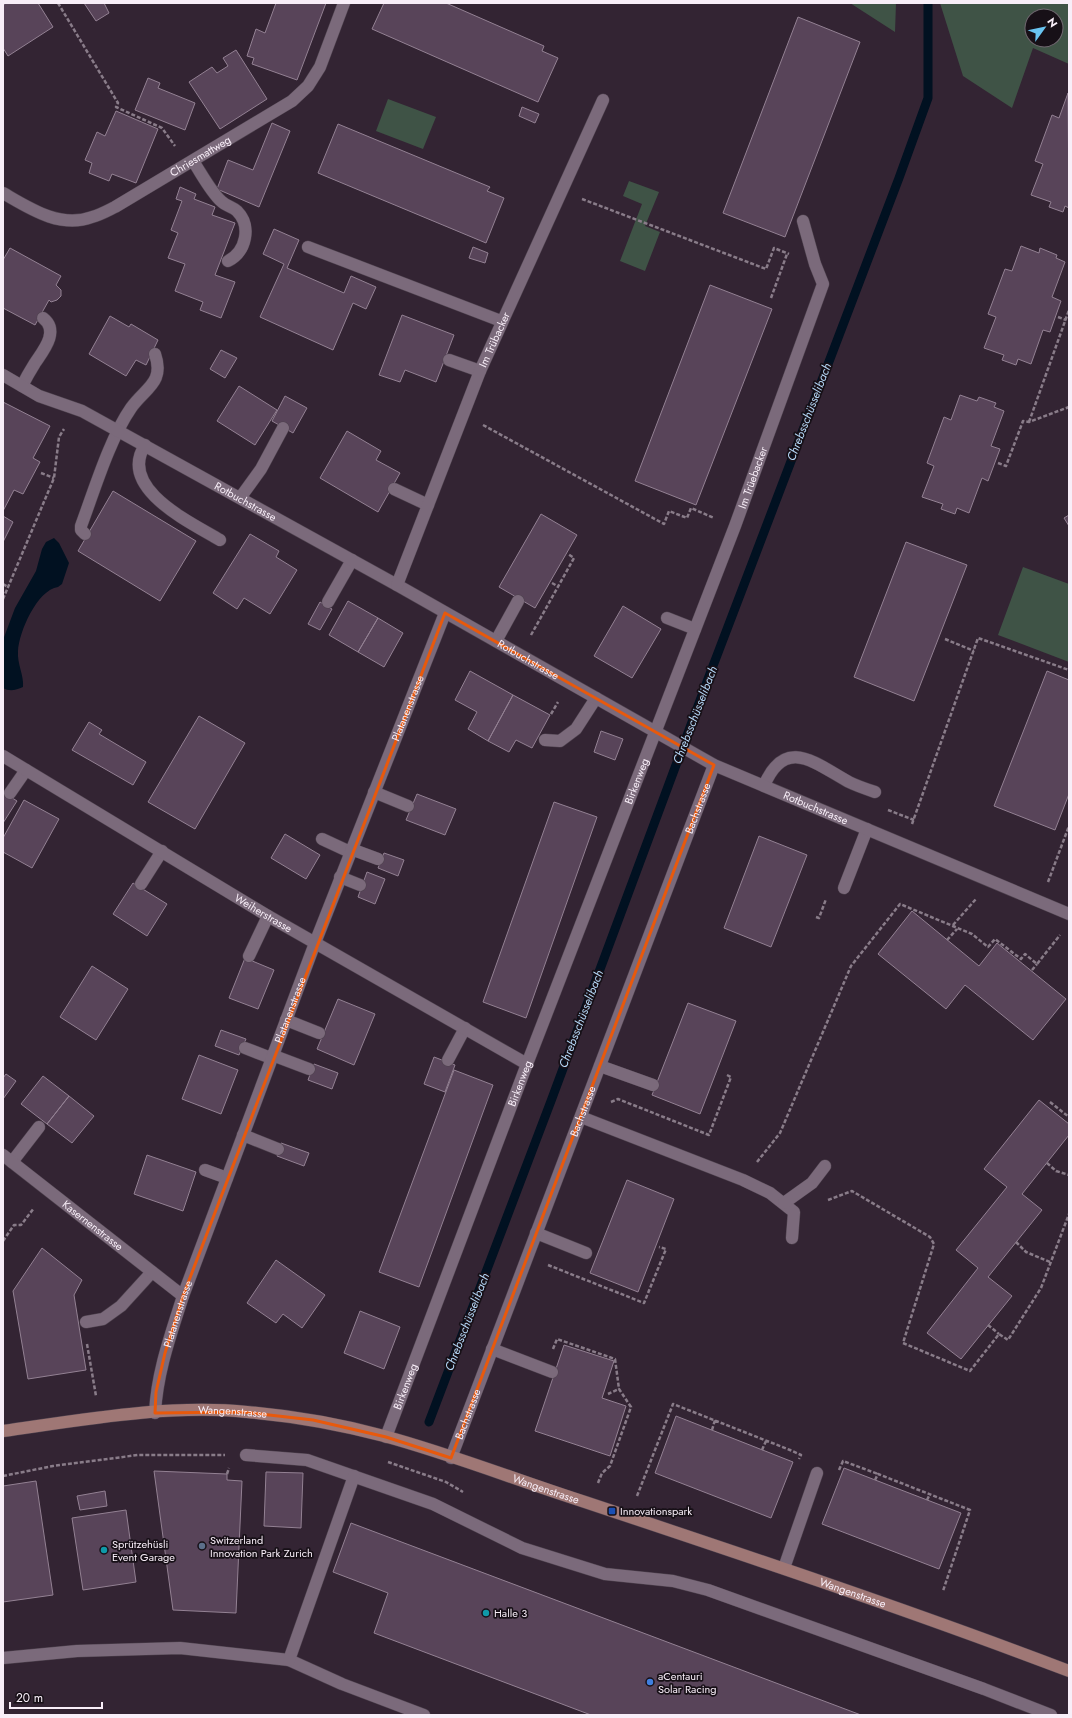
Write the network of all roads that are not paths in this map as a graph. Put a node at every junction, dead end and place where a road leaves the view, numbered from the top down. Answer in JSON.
{"nodes":[{"id":1,"x":344,"y":3,"type":"edge"},
{"id":2,"x":603,"y":100,"type":"dead end"},
{"id":3,"x":190,"y":162,"type":"junction"},
{"id":4,"x":3,"y":193,"type":"edge"},
{"id":5,"x":803,"y":221,"type":"dead end"},
{"id":6,"x":308,"y":247,"type":"dead end"},
{"id":7,"x":228,"y":261,"type":"dead end"},
{"id":8,"x":43,"y":318,"type":"dead end"},
{"id":9,"x":501,"y":321,"type":"junction"},
{"id":10,"x":155,"y":354,"type":"dead end"},
{"id":11,"x":449,"y":360,"type":"dead end"},
{"id":12,"x":480,"y":371,"type":"junction"},
{"id":13,"x":3,"y":375,"type":"edge"},
{"id":14,"x":22,"y":386,"type":"junction"},
{"id":15,"x":282,"y":428,"type":"dead end"},
{"id":16,"x":119,"y":431,"type":"junction"},
{"id":17,"x":145,"y":445,"type":"junction"},
{"id":18,"x":394,"y":489,"type":"dead end"},
{"id":19,"x":240,"y":498,"type":"junction"},
{"id":20,"x":428,"y":505,"type":"junction"},
{"id":21,"x":85,"y":534,"type":"dead end"},
{"id":22,"x":220,"y":540,"type":"dead end"},
{"id":23,"x":352,"y":560,"type":"junction"},
{"id":24,"x":397,"y":585,"type":"junction"},
{"id":25,"x":518,"y":601,"type":"dead end"},
{"id":26,"x":328,"y":602,"type":"dead end"},
{"id":27,"x":445,"y":613,"type":"junction"},
{"id":28,"x":667,"y":618,"type":"dead end"},
{"id":29,"x":695,"y":629,"type":"junction"},
{"id":30,"x":496,"y":642,"type":"junction"},
{"id":31,"x":596,"y":698,"type":"junction"},
{"id":32,"x":655,"y":731,"type":"junction"},
{"id":33,"x":545,"y":740,"type":"dead end"},
{"id":34,"x":3,"y":756,"type":"edge"},
{"id":35,"x":714,"y":765,"type":"junction"},
{"id":36,"x":26,"y":770,"type":"junction"},
{"id":37,"x":764,"y":786,"type":"junction"},
{"id":38,"x":374,"y":792,"type":"junction"},
{"id":39,"x":875,"y":792,"type":"dead end"},
{"id":40,"x":10,"y":793,"type":"dead end"},
{"id":41,"x":408,"y":806,"type":"dead end"},
{"id":42,"x":867,"y":830,"type":"junction"},
{"id":43,"x":322,"y":839,"type":"dead end"},
{"id":44,"x":351,"y":850,"type":"junction"},
{"id":45,"x":162,"y":851,"type":"junction"},
{"id":46,"x":378,"y":859,"type":"dead end"},
{"id":47,"x":340,"y":877,"type":"junction"},
{"id":48,"x":141,"y":884,"type":"dead end"},
{"id":49,"x":360,"y":885,"type":"dead end"},
{"id":50,"x":844,"y":888,"type":"dead end"},
{"id":51,"x":1068,"y":912,"type":"edge"},
{"id":52,"x":268,"y":916,"type":"junction"},
{"id":53,"x":315,"y":942,"type":"junction"},
{"id":54,"x":249,"y":956,"type":"dead end"},
{"id":55,"x":286,"y":1020,"type":"junction"},
{"id":56,"x":465,"y":1028,"type":"junction"},
{"id":57,"x":320,"y":1033,"type":"dead end"},
{"id":58,"x":245,"y":1048,"type":"dead end"},
{"id":59,"x":272,"y":1056,"type":"junction"},
{"id":60,"x":448,"y":1060,"type":"dead end"},
{"id":61,"x":527,"y":1064,"type":"junction"},
{"id":62,"x":600,"y":1066,"type":"junction"},
{"id":63,"x":309,"y":1069,"type":"dead end"},
{"id":64,"x":653,"y":1085,"type":"dead end"},
{"id":65,"x":586,"y":1119,"type":"junction"},
{"id":66,"x":39,"y":1127,"type":"dead end"},
{"id":67,"x":243,"y":1135,"type":"junction"},
{"id":68,"x":278,"y":1149,"type":"dead end"},
{"id":69,"x":8,"y":1159,"type":"edge"},
{"id":70,"x":825,"y":1166,"type":"dead end"},
{"id":71,"x":205,"y":1170,"type":"dead end"},
{"id":72,"x":227,"y":1178,"type":"junction"},
{"id":73,"x":784,"y":1204,"type":"junction"},
{"id":74,"x":536,"y":1233,"type":"junction"},
{"id":75,"x":792,"y":1238,"type":"dead end"},
{"id":76,"x":586,"y":1253,"type":"dead end"},
{"id":77,"x":152,"y":1272,"type":"junction"},
{"id":78,"x":183,"y":1296,"type":"junction"},
{"id":79,"x":86,"y":1322,"type":"dead end"},
{"id":80,"x":492,"y":1350,"type":"junction"},
{"id":81,"x":549,"y":1370,"type":"road end"},
{"id":82,"x":155,"y":1413,"type":"junction"},
{"id":83,"x":3,"y":1431,"type":"edge"},
{"id":84,"x":386,"y":1437,"type":"junction"},
{"id":85,"x":246,"y":1455,"type":"dead end"},
{"id":86,"x":451,"y":1458,"type":"junction"},
{"id":87,"x":817,"y":1473,"type":"dead end"},
{"id":88,"x":354,"y":1476,"type":"junction"},
{"id":89,"x":784,"y":1568,"type":"junction"},
{"id":90,"x":3,"y":1658,"type":"edge"},
{"id":91,"x":289,"y":1660,"type":"junction"},
{"id":92,"x":1069,"y":1671,"type":"edge"},
{"id":93,"x":424,"y":1715,"type":"edge"},
{"id":94,"x":1051,"y":1715,"type":"edge"}],
"edges":[{"from":1,"to":3,"type":"street","name":"Chriesmattweg"},
{"from":2,"to":9,"type":"street","name":"Im Trübacker"},
{"from":3,"to":4,"type":"street","name":"Chriesmattweg"},
{"from":3,"to":7,"type":"street"},
{"from":5,"to":29,"type":"street","name":"Im Trüebacker"},
{"from":6,"to":9,"type":"street"},
{"from":8,"to":14,"type":"street"},
{"from":9,"to":12,"type":"street","name":"Im Trübacker"},
{"from":10,"to":16,"type":"street"},
{"from":11,"to":12,"type":"street"},
{"from":12,"to":20,"type":"street","name":"Im Trübacker"},
{"from":13,"to":14,"type":"street","name":"Rotbuchstrasse"},
{"from":14,"to":16,"type":"street","name":"Rotbuchstrasse"},
{"from":15,"to":19,"type":"street"},
{"from":16,"to":17,"type":"street","name":"Rotbuchstrasse"},
{"from":16,"to":21,"type":"street"},
{"from":17,"to":19,"type":"street","name":"Rotbuchstrasse"},
{"from":17,"to":22,"type":"street"},
{"from":18,"to":20,"type":"street"},
{"from":19,"to":23,"type":"street","name":"Rotbuchstrasse"},
{"from":20,"to":24,"type":"street","name":"Im Trübacker"},
{"from":23,"to":24,"type":"street","name":"Rotbuchstrasse"},
{"from":23,"to":26,"type":"street"},
{"from":24,"to":27,"type":"street","name":"Rotbuchstrasse"},
{"from":25,"to":30,"type":"street"},
{"from":27,"to":30,"type":"street","name":"Rotbuchstrasse"},
{"from":27,"to":38,"type":"street","name":"Platanenstrasse"},
{"from":28,"to":29,"type":"street"},
{"from":29,"to":32,"type":"street","name":"Im Trüebacker"},
{"from":30,"to":31,"type":"street","name":"Rotbuchstrasse"},
{"from":31,"to":32,"type":"street","name":"Rotbuchstrasse"},
{"from":31,"to":33,"type":"street"},
{"from":32,"to":35,"type":"street","name":"Rotbuchstrasse"},
{"from":32,"to":61,"type":"street","name":"Birkenweg"},
{"from":34,"to":36,"type":"street","name":"Weiherstrasse"},
{"from":35,"to":37,"type":"street","name":"Rotbuchstrasse"},
{"from":35,"to":62,"type":"street","name":"Bachstrasse"},
{"from":36,"to":40,"type":"street"},
{"from":36,"to":45,"type":"street","name":"Weiherstrasse"},
{"from":37,"to":39,"type":"street"},
{"from":37,"to":42,"type":"street","name":"Rotbuchstrasse"},
{"from":38,"to":41,"type":"street"},
{"from":38,"to":44,"type":"street","name":"Platanenstrasse"},
{"from":42,"to":50,"type":"street"},
{"from":42,"to":51,"type":"street","name":"Rotbuchstrasse"},
{"from":43,"to":44,"type":"street"},
{"from":44,"to":46,"type":"street"},
{"from":44,"to":47,"type":"street","name":"Platanenstrasse"},
{"from":45,"to":48,"type":"street"},
{"from":45,"to":52,"type":"street","name":"Weiherstrasse"},
{"from":47,"to":49,"type":"street"},
{"from":47,"to":53,"type":"street","name":"Platanenstrasse"},
{"from":52,"to":53,"type":"street","name":"Weiherstrasse"},
{"from":52,"to":54,"type":"street"},
{"from":53,"to":55,"type":"street","name":"Platanenstrasse"},
{"from":53,"to":56,"type":"street","name":"Weiherstrasse"},
{"from":55,"to":57,"type":"street"},
{"from":55,"to":59,"type":"street","name":"Platanenstrasse"},
{"from":56,"to":60,"type":"street"},
{"from":56,"to":61,"type":"street","name":"Weiherstrasse"},
{"from":58,"to":59,"type":"street"},
{"from":59,"to":63,"type":"street"},
{"from":59,"to":67,"type":"street","name":"Platanenstrasse"},
{"from":61,"to":84,"type":"street","name":"Birkenweg"},
{"from":62,"to":64,"type":"street"},
{"from":62,"to":65,"type":"street","name":"Bachstrasse"},
{"from":65,"to":73,"type":"street"},
{"from":65,"to":74,"type":"street","name":"Bachstrasse"},
{"from":66,"to":69,"type":"street"},
{"from":67,"to":68,"type":"street"},
{"from":67,"to":72,"type":"street","name":"Platanenstrasse"},
{"from":69,"to":77,"type":"street","name":"Kasernenstrasse"},
{"from":70,"to":73,"type":"street"},
{"from":71,"to":72,"type":"street"},
{"from":72,"to":78,"type":"street","name":"Platanenstrasse"},
{"from":73,"to":75,"type":"street"},
{"from":74,"to":76,"type":"street"},
{"from":74,"to":80,"type":"street","name":"Bachstrasse"},
{"from":77,"to":78,"type":"street","name":"Kasernenstrasse"},
{"from":77,"to":79,"type":"street"},
{"from":78,"to":82,"type":"street","name":"Platanenstrasse"},
{"from":80,"to":81,"type":"street"},
{"from":80,"to":86,"type":"street","name":"Bachstrasse"},
{"from":82,"to":83,"type":"main road","name":"Wangenstrasse"},
{"from":82,"to":84,"type":"main road","name":"Wangenstrasse"},
{"from":84,"to":86,"type":"main road","name":"Wangenstrasse"},
{"from":85,"to":88,"type":"street"},
{"from":86,"to":89,"type":"main road","name":"Wangenstrasse"},
{"from":87,"to":89,"type":"street"},
{"from":88,"to":91,"type":"street"},
{"from":88,"to":94,"type":"street"},
{"from":89,"to":92,"type":"main road","name":"Wangenstrasse"},
{"from":90,"to":91,"type":"street"},
{"from":91,"to":93,"type":"street"}]}
